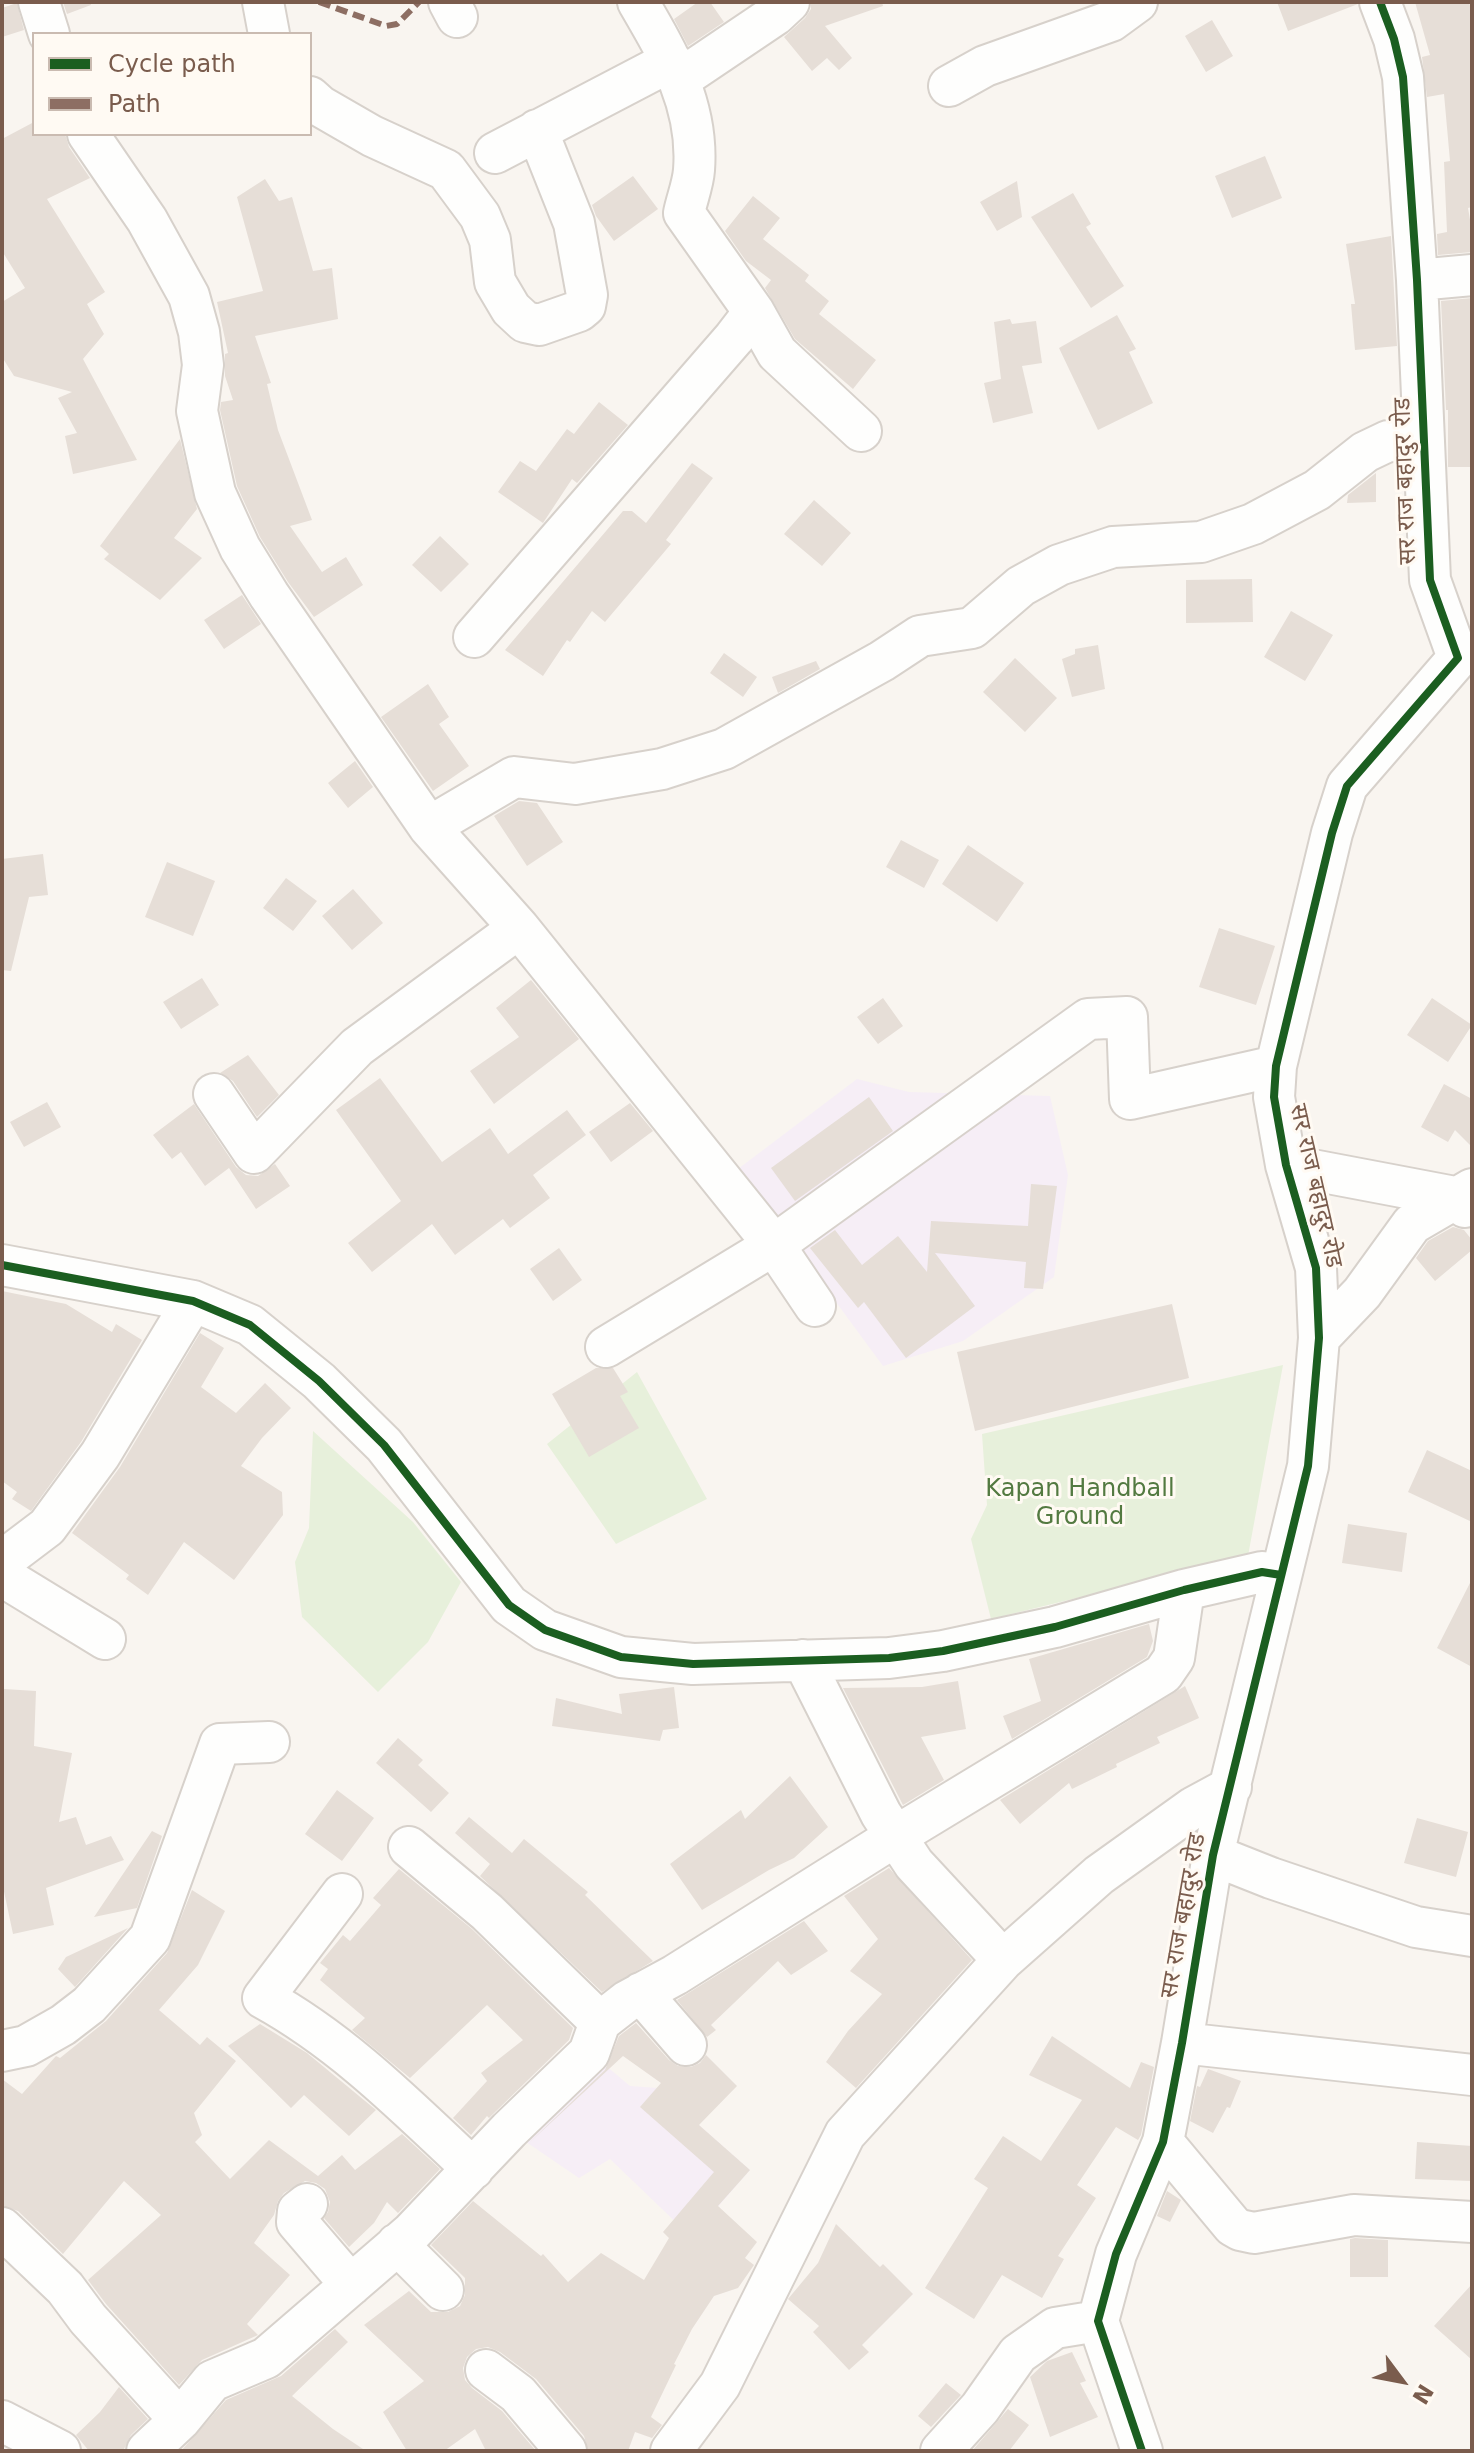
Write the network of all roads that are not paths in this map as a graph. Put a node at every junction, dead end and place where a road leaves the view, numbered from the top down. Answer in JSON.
{"nodes":[{"id":1,"x":39,"y":2,"type":"edge"},
{"id":2,"x":263,"y":2,"type":"edge"},
{"id":3,"x":638,"y":2,"type":"edge"},
{"id":4,"x":789,"y":2,"type":"edge"},
{"id":5,"x":1137,"y":2,"type":"edge"},
{"id":6,"x":1380,"y":2,"type":"edge"},
{"id":7,"x":48,"y":32,"type":"edge"},
{"id":8,"x":269,"y":32,"type":"edge"},
{"id":9,"x":676,"y":70,"type":"junction"},
{"id":10,"x":949,"y":86,"type":"dead end"},
{"id":11,"x":312,"y":99,"type":"edge"},
{"id":12,"x":537,"y":130,"type":"junction"},
{"id":13,"x":89,"y":136,"type":"edge"},
{"id":14,"x":495,"y":153,"type":"dead end"},
{"id":15,"x":1472,"y":275,"type":"edge"},
{"id":16,"x":1417,"y":280,"type":"junction"},
{"id":17,"x":754,"y":312,"type":"junction"},
{"id":18,"x":861,"y":431,"type":"dead end"},
{"id":19,"x":1424,"y":442,"type":"junction"},
{"id":20,"x":474,"y":637,"type":"dead end"},
{"id":21,"x":1465,"y":668,"type":"edge"},
{"id":22,"x":429,"y":827,"type":"junction"},
{"id":23,"x":519,"y":928,"type":"junction"},
{"id":24,"x":1276,"y":1066,"type":"junction"},
{"id":25,"x":214,"y":1094,"type":"dead end"},
{"id":26,"x":1286,"y":1165,"type":"junction"},
{"id":27,"x":1468,"y":1202,"type":"edge"},
{"id":28,"x":774,"y":1245,"type":"junction"},
{"id":29,"x":2,"y":1265,"type":"edge"},
{"id":30,"x":193,"y":1301,"type":"junction"},
{"id":31,"x":815,"y":1306,"type":"dead end"},
{"id":32,"x":1319,"y":1338,"type":"junction"},
{"id":33,"x":606,"y":1347,"type":"dead end"},
{"id":34,"x":2,"y":1561,"type":"edge"},
{"id":35,"x":1281,"y":1575,"type":"junction"},
{"id":36,"x":2,"y":1576,"type":"edge"},
{"id":37,"x":1184,"y":1590,"type":"junction"},
{"id":38,"x":105,"y":1639,"type":"dead end"},
{"id":39,"x":803,"y":1660,"type":"junction"},
{"id":40,"x":269,"y":1742,"type":"dead end"},
{"id":41,"x":1231,"y":1787,"type":"junction"},
{"id":42,"x":896,"y":1836,"type":"junction"},
{"id":43,"x":409,"y":1847,"type":"dead end"},
{"id":44,"x":1213,"y":1855,"type":"junction"},
{"id":45,"x":342,"y":1894,"type":"dead end"},
{"id":46,"x":1472,"y":1936,"type":"edge"},
{"id":47,"x":1003,"y":1960,"type":"junction"},
{"id":48,"x":641,"y":1993,"type":"junction"},
{"id":49,"x":600,"y":2022,"type":"junction"},
{"id":50,"x":1182,"y":2043,"type":"junction"},
{"id":51,"x":686,"y":2045,"type":"dead end"},
{"id":52,"x":2,"y":2051,"type":"edge"},
{"id":53,"x":1472,"y":2075,"type":"edge"},
{"id":54,"x":1163,"y":2142,"type":"junction"},
{"id":55,"x":473,"y":2169,"type":"junction"},
{"id":56,"x":307,"y":2204,"type":"dead end"},
{"id":57,"x":1472,"y":2222,"type":"edge"},
{"id":58,"x":2,"y":2228,"type":"edge"},
{"id":59,"x":397,"y":2244,"type":"junction"},
{"id":60,"x":351,"y":2285,"type":"junction"},
{"id":61,"x":443,"y":2290,"type":"dead end"},
{"id":62,"x":1098,"y":2321,"type":"junction"},
{"id":63,"x":486,"y":2370,"type":"dead end"},
{"id":64,"x":180,"y":2420,"type":"junction"},
{"id":65,"x":2,"y":2421,"type":"edge"},
{"id":66,"x":58,"y":2450,"type":"edge"},
{"id":67,"x":675,"y":2450,"type":"edge"},
{"id":68,"x":147,"y":2451,"type":"edge"},
{"id":69,"x":566,"y":2451,"type":"edge"},
{"id":70,"x":941,"y":2451,"type":"edge"},
{"id":71,"x":1142,"y":2451,"type":"edge"}],
"edges":[{"from":1,"to":7,"type":"street"},
{"from":2,"to":8,"type":"street"},
{"from":3,"to":9,"type":"street"},
{"from":4,"to":9,"type":"street"},
{"from":5,"to":10,"type":"street"},
{"from":6,"to":16,"type":"street","name":"सर राज बहादुर रोड"},
{"from":9,"to":12,"type":"street"},
{"from":9,"to":17,"type":"street"},
{"from":11,"to":12,"type":"street"},
{"from":12,"to":14,"type":"street"},
{"from":13,"to":22,"type":"street"},
{"from":15,"to":16,"type":"street"},
{"from":16,"to":19,"type":"street","name":"सर राज बहादुर रोड"},
{"from":17,"to":18,"type":"street"},
{"from":17,"to":20,"type":"street"},
{"from":19,"to":21,"type":"street","name":"सर राज बहादुर रोड"},
{"from":19,"to":22,"type":"street"},
{"from":21,"to":24,"type":"street","name":"सर राज बहादुर रोड"},
{"from":22,"to":23,"type":"street"},
{"from":23,"to":25,"type":"street"},
{"from":23,"to":28,"type":"street"},
{"from":24,"to":26,"type":"street","name":"सर राज बहादुर रोड"},
{"from":24,"to":28,"type":"street"},
{"from":26,"to":27,"type":"street"},
{"from":26,"to":32,"type":"street","name":"सर राज बहादुर रोड"},
{"from":27,"to":32,"type":"street"},
{"from":28,"to":31,"type":"street"},
{"from":28,"to":33,"type":"street"},
{"from":29,"to":30,"type":"street"},
{"from":30,"to":34,"type":"street"},
{"from":30,"to":39,"type":"street"},
{"from":32,"to":35,"type":"street","name":"सर राज बहादुर रोड"},
{"from":35,"to":37,"type":"street"},
{"from":35,"to":41,"type":"street","name":"सर राज बहादुर रोड"},
{"from":36,"to":38,"type":"street"},
{"from":37,"to":39,"type":"street"},
{"from":37,"to":42,"type":"street"},
{"from":39,"to":42,"type":"street"},
{"from":40,"to":52,"type":"street"},
{"from":41,"to":44,"type":"street","name":"सर राज बहादुर रोड"},
{"from":41,"to":47,"type":"street"},
{"from":42,"to":47,"type":"street"},
{"from":42,"to":48,"type":"street"},
{"from":43,"to":49,"type":"street"},
{"from":44,"to":46,"type":"street"},
{"from":44,"to":50,"type":"street","name":"सर राज बहादुर रोड"},
{"from":45,"to":55,"type":"street"},
{"from":47,"to":67,"type":"street"},
{"from":48,"to":49,"type":"street"},
{"from":48,"to":51,"type":"street"},
{"from":49,"to":55,"type":"street"},
{"from":50,"to":53,"type":"street"},
{"from":50,"to":54,"type":"street","name":"सर राज बहादुर रोड"},
{"from":54,"to":57,"type":"street"},
{"from":54,"to":62,"type":"street","name":"सर राज बहादुर रोड"},
{"from":55,"to":59,"type":"street"},
{"from":56,"to":60,"type":"street"},
{"from":58,"to":64,"type":"street"},
{"from":59,"to":60,"type":"street"},
{"from":59,"to":61,"type":"street"},
{"from":60,"to":64,"type":"street"},
{"from":62,"to":70,"type":"street"},
{"from":62,"to":71,"type":"street"},
{"from":63,"to":69,"type":"street"},
{"from":64,"to":68,"type":"street"},
{"from":65,"to":66,"type":"street"}]}
